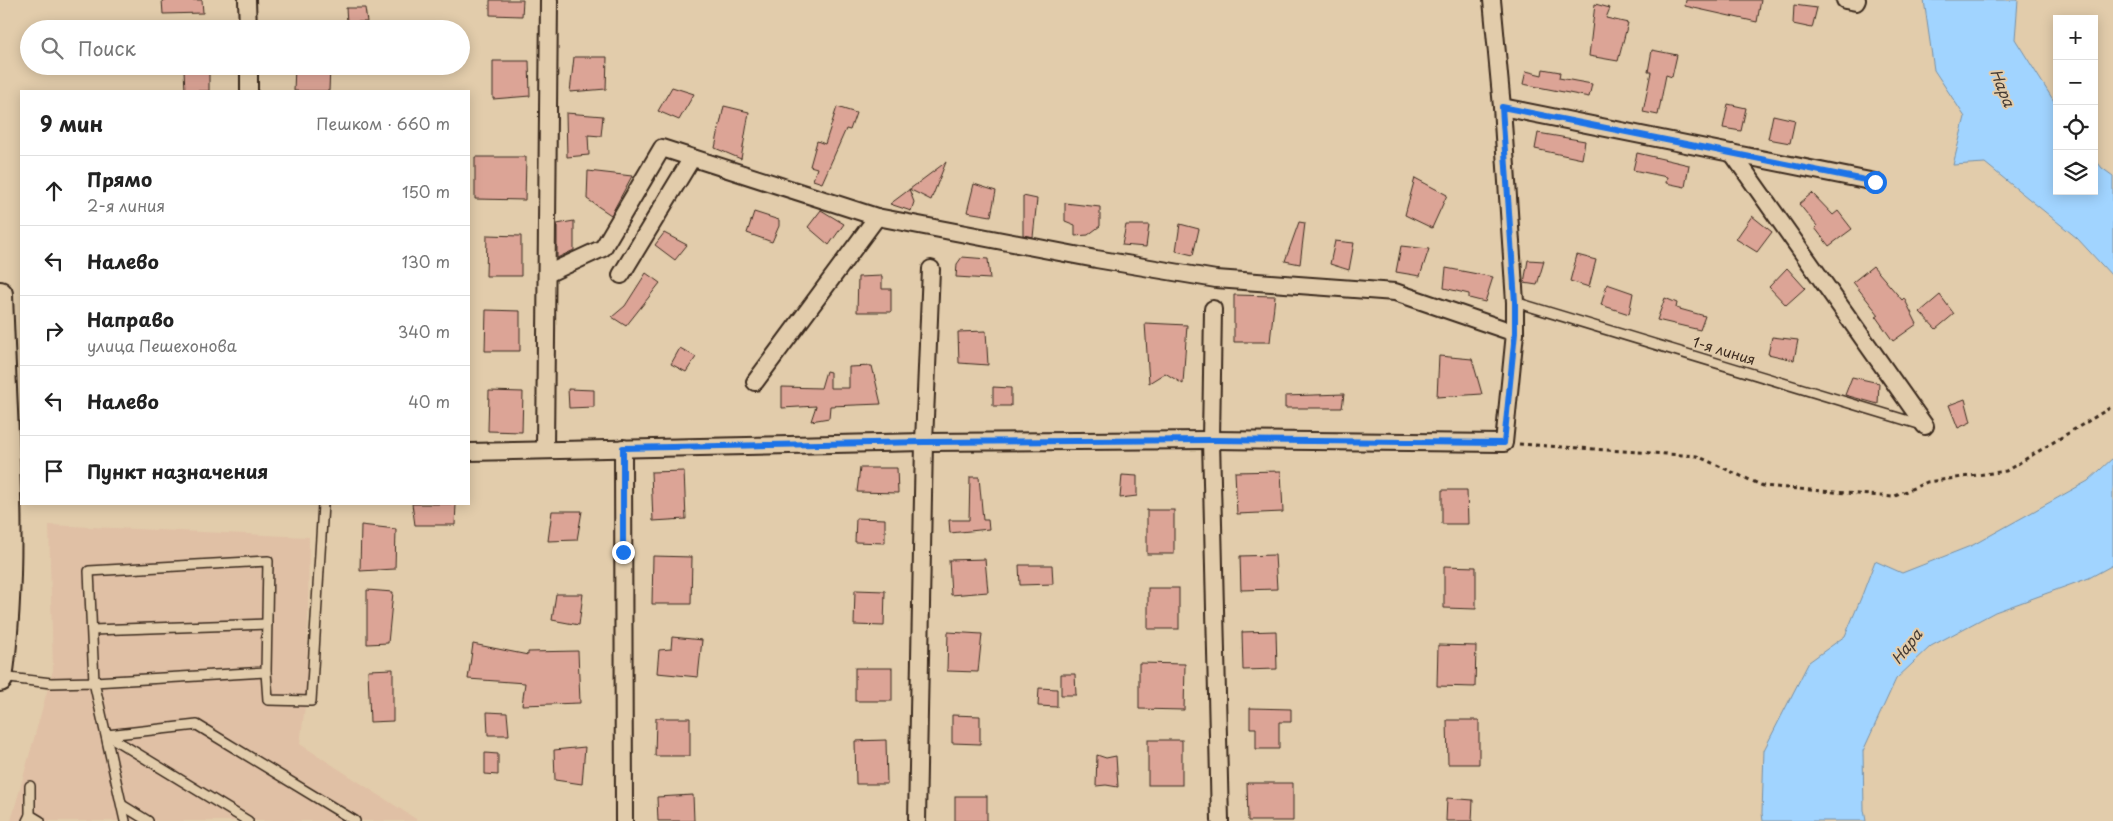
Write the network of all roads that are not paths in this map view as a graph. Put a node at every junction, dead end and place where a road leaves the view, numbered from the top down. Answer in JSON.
{"nodes":[{"id":1,"x":247,"y":0,"type":"edge"},
{"id":2,"x":549,"y":0,"type":"edge"},
{"id":3,"x":1492,"y":0,"type":"edge"},
{"id":4,"x":248,"y":20,"type":"edge"},
{"id":5,"x":249,"y":75,"type":"edge"},
{"id":6,"x":249,"y":90,"type":"edge"},
{"id":7,"x":1502,"y":107,"type":"junction"},
{"id":8,"x":1732,"y":153,"type":"junction"},
{"id":9,"x":692,"y":158,"type":"junction"},
{"id":10,"x":1875,"y":182,"type":"dead end"},
{"id":11,"x":878,"y":217,"type":"junction"},
{"id":12,"x":931,"y":269,"type":"dead end"},
{"id":13,"x":547,"y":274,"type":"junction"},
{"id":14,"x":621,"y":275,"type":"dead end"},
{"id":15,"x":0,"y":294,"type":"edge"},
{"id":16,"x":1515,"y":302,"type":"junction"},
{"id":17,"x":1213,"y":309,"type":"dead end"},
{"id":18,"x":1515,"y":333,"type":"junction"},
{"id":19,"x":755,"y":382,"type":"dead end"},
{"id":20,"x":1925,"y":426,"type":"joint"},
{"id":21,"x":2,"y":428,"type":"edge"},
{"id":22,"x":1211,"y":440,"type":"junction"},
{"id":23,"x":924,"y":442,"type":"junction"},
{"id":24,"x":623,"y":448,"type":"junction"},
{"id":25,"x":545,"y":449,"type":"junction"},
{"id":26,"x":470,"y":452,"type":"edge"},
{"id":27,"x":13,"y":457,"type":"edge"},
{"id":28,"x":324,"y":505,"type":"edge"},
{"id":29,"x":267,"y":624,"type":"junction"},
{"id":30,"x":92,"y":630,"type":"junction"},
{"id":31,"x":266,"y":672,"type":"junction"},
{"id":32,"x":0,"y":678,"type":"edge"},
{"id":33,"x":94,"y":682,"type":"junction"},
{"id":34,"x":107,"y":735,"type":"junction"},
{"id":35,"x":30,"y":786,"type":"dead end"},
{"id":36,"x":122,"y":805,"type":"junction"},
{"id":37,"x":28,"y":818,"type":"edge"},
{"id":38,"x":40,"y":821,"type":"edge"},
{"id":39,"x":126,"y":821,"type":"edge"},
{"id":40,"x":148,"y":821,"type":"edge"},
{"id":41,"x":248,"y":821,"type":"edge"},
{"id":42,"x":355,"y":821,"type":"edge"},
{"id":43,"x":624,"y":821,"type":"edge"},
{"id":44,"x":917,"y":821,"type":"edge"},
{"id":45,"x":1220,"y":821,"type":"edge"}],
"edges":[{"from":1,"to":4,"type":"street"},
{"from":2,"to":13,"type":"street"},
{"from":3,"to":7,"type":"street"},
{"from":5,"to":6,"type":"street"},
{"from":7,"to":8,"type":"street"},
{"from":7,"to":16,"type":"street"},
{"from":8,"to":10,"type":"street"},
{"from":8,"to":20,"type":"street"},
{"from":9,"to":11,"type":"street"},
{"from":9,"to":13,"type":"street"},
{"from":9,"to":14,"type":"street"},
{"from":11,"to":18,"type":"street"},
{"from":11,"to":19,"type":"street"},
{"from":12,"to":23,"type":"street"},
{"from":13,"to":25,"type":"street"},
{"from":15,"to":21,"type":"main road"},
{"from":16,"to":18,"type":"street"},
{"from":16,"to":20,"type":"lane","name":"1-я линия"},
{"from":17,"to":22,"type":"street"},
{"from":18,"to":22,"type":"street"},
{"from":21,"to":27,"type":"main road"},
{"from":22,"to":23,"type":"street"},
{"from":22,"to":45,"type":"street"},
{"from":23,"to":24,"type":"street"},
{"from":23,"to":44,"type":"street"},
{"from":24,"to":25,"type":"street"},
{"from":24,"to":43,"type":"street"},
{"from":25,"to":26,"type":"street"},
{"from":27,"to":32,"type":"main road"},
{"from":28,"to":31,"type":"lane"},
{"from":29,"to":30,"type":"lane"},
{"from":29,"to":30,"type":"lane"},
{"from":29,"to":31,"type":"lane"},
{"from":30,"to":33,"type":"lane"},
{"from":31,"to":33,"type":"lane"},
{"from":32,"to":33,"type":"lane"},
{"from":33,"to":34,"type":"lane"},
{"from":34,"to":36,"type":"lane"},
{"from":34,"to":41,"type":"lane"},
{"from":34,"to":42,"type":"lane"},
{"from":35,"to":37,"type":"lane"},
{"from":36,"to":39,"type":"lane"},
{"from":36,"to":40,"type":"lane"},
{"from":37,"to":38,"type":"lane"}]}
